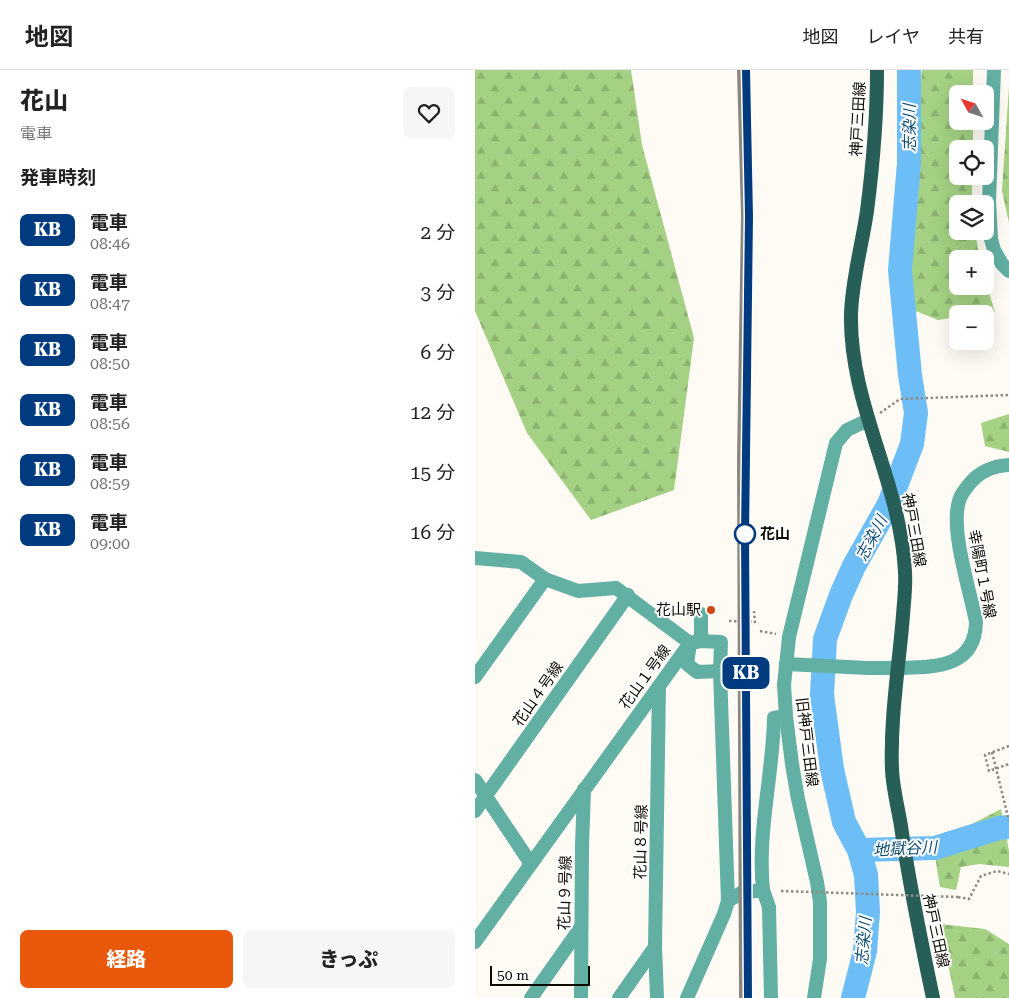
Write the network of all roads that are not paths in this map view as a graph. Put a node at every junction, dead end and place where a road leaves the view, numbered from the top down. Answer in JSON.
{"nodes":[{"id":1,"x":877,"y":70,"type":"edge"},
{"id":2,"x":994,"y":70,"type":"edge"},
{"id":3,"x":1009,"y":271,"type":"edge"},
{"id":4,"x":868,"y":420,"type":"junction"},
{"id":5,"x":1009,"y":466,"type":"edge"},
{"id":6,"x":475,"y":558,"type":"edge"},
{"id":7,"x":545,"y":579,"type":"junction"},
{"id":8,"x":628,"y":595,"type":"junction"},
{"id":9,"x":701,"y":614,"type":"dead end"},
{"id":10,"x":695,"y":642,"type":"junction"},
{"id":11,"x":786,"y":664,"type":"junction"},
{"id":12,"x":899,"y":668,"type":"junction"},
{"id":13,"x":720,"y":671,"type":"junction"},
{"id":14,"x":475,"y":677,"type":"edge"},
{"id":15,"x":659,"y":686,"type":"junction"},
{"id":16,"x":786,"y":716,"type":"junction"},
{"id":17,"x":475,"y":780,"type":"edge"},
{"id":18,"x":585,"y":788,"type":"junction"},
{"id":19,"x":485,"y":797,"type":"junction"},
{"id":20,"x":475,"y":811,"type":"edge"},
{"id":21,"x":531,"y":864,"type":"junction"},
{"id":22,"x":763,"y":890,"type":"junction"},
{"id":23,"x":728,"y":901,"type":"junction"},
{"id":24,"x":581,"y":927,"type":"junction"},
{"id":25,"x":475,"y":942,"type":"edge"},
{"id":26,"x":655,"y":947,"type":"junction"},
{"id":27,"x":531,"y":998,"type":"edge"},
{"id":28,"x":581,"y":998,"type":"edge"},
{"id":29,"x":619,"y":998,"type":"edge"},
{"id":30,"x":657,"y":998,"type":"edge"},
{"id":31,"x":687,"y":998,"type":"edge"},
{"id":32,"x":771,"y":998,"type":"edge"},
{"id":33,"x":814,"y":998,"type":"edge"},
{"id":34,"x":933,"y":998,"type":"edge"}],
"edges":[{"from":1,"to":4,"type":"main road","name":"神戸三田線"},
{"from":2,"to":3,"type":"street"},
{"from":4,"to":11,"type":"street","name":"旧神戸三田線"},
{"from":4,"to":12,"type":"main road","name":"神戸三田線"},
{"from":5,"to":12,"type":"street","name":"幸陽町１号線"},
{"from":6,"to":7,"type":"street"},
{"from":7,"to":8,"type":"street"},
{"from":7,"to":14,"type":"street"},
{"from":8,"to":10,"type":"street"},
{"from":8,"to":19,"type":"street","name":"花山４号線"},
{"from":9,"to":10,"type":"street"},
{"from":10,"to":13,"type":"street"},
{"from":10,"to":13,"type":"street"},
{"from":10,"to":15,"type":"street","name":"花山１号線"},
{"from":11,"to":12,"type":"street","name":"幸陽町１号線"},
{"from":11,"to":16,"type":"street","name":"旧神戸三田線"},
{"from":12,"to":34,"type":"main road","name":"神戸三田線"},
{"from":13,"to":23,"type":"street"},
{"from":15,"to":18,"type":"street","name":"花山１号線"},
{"from":15,"to":26,"type":"street","name":"花山８号線"},
{"from":16,"to":22,"type":"street"},
{"from":16,"to":33,"type":"street","name":"旧神戸三田線"},
{"from":17,"to":19,"type":"street"},
{"from":18,"to":21,"type":"street","name":"花山１号線"},
{"from":18,"to":24,"type":"street","name":"花山９号線"},
{"from":19,"to":20,"type":"street","name":"花山４号線"},
{"from":19,"to":21,"type":"street"},
{"from":21,"to":25,"type":"street","name":"花山１号線"},
{"from":22,"to":23,"type":"street"},
{"from":22,"to":32,"type":"street"},
{"from":23,"to":31,"type":"street"},
{"from":24,"to":27,"type":"street"},
{"from":24,"to":28,"type":"street","name":"花山９号線"},
{"from":26,"to":29,"type":"street"},
{"from":26,"to":30,"type":"street","name":"花山８号線"}]}
